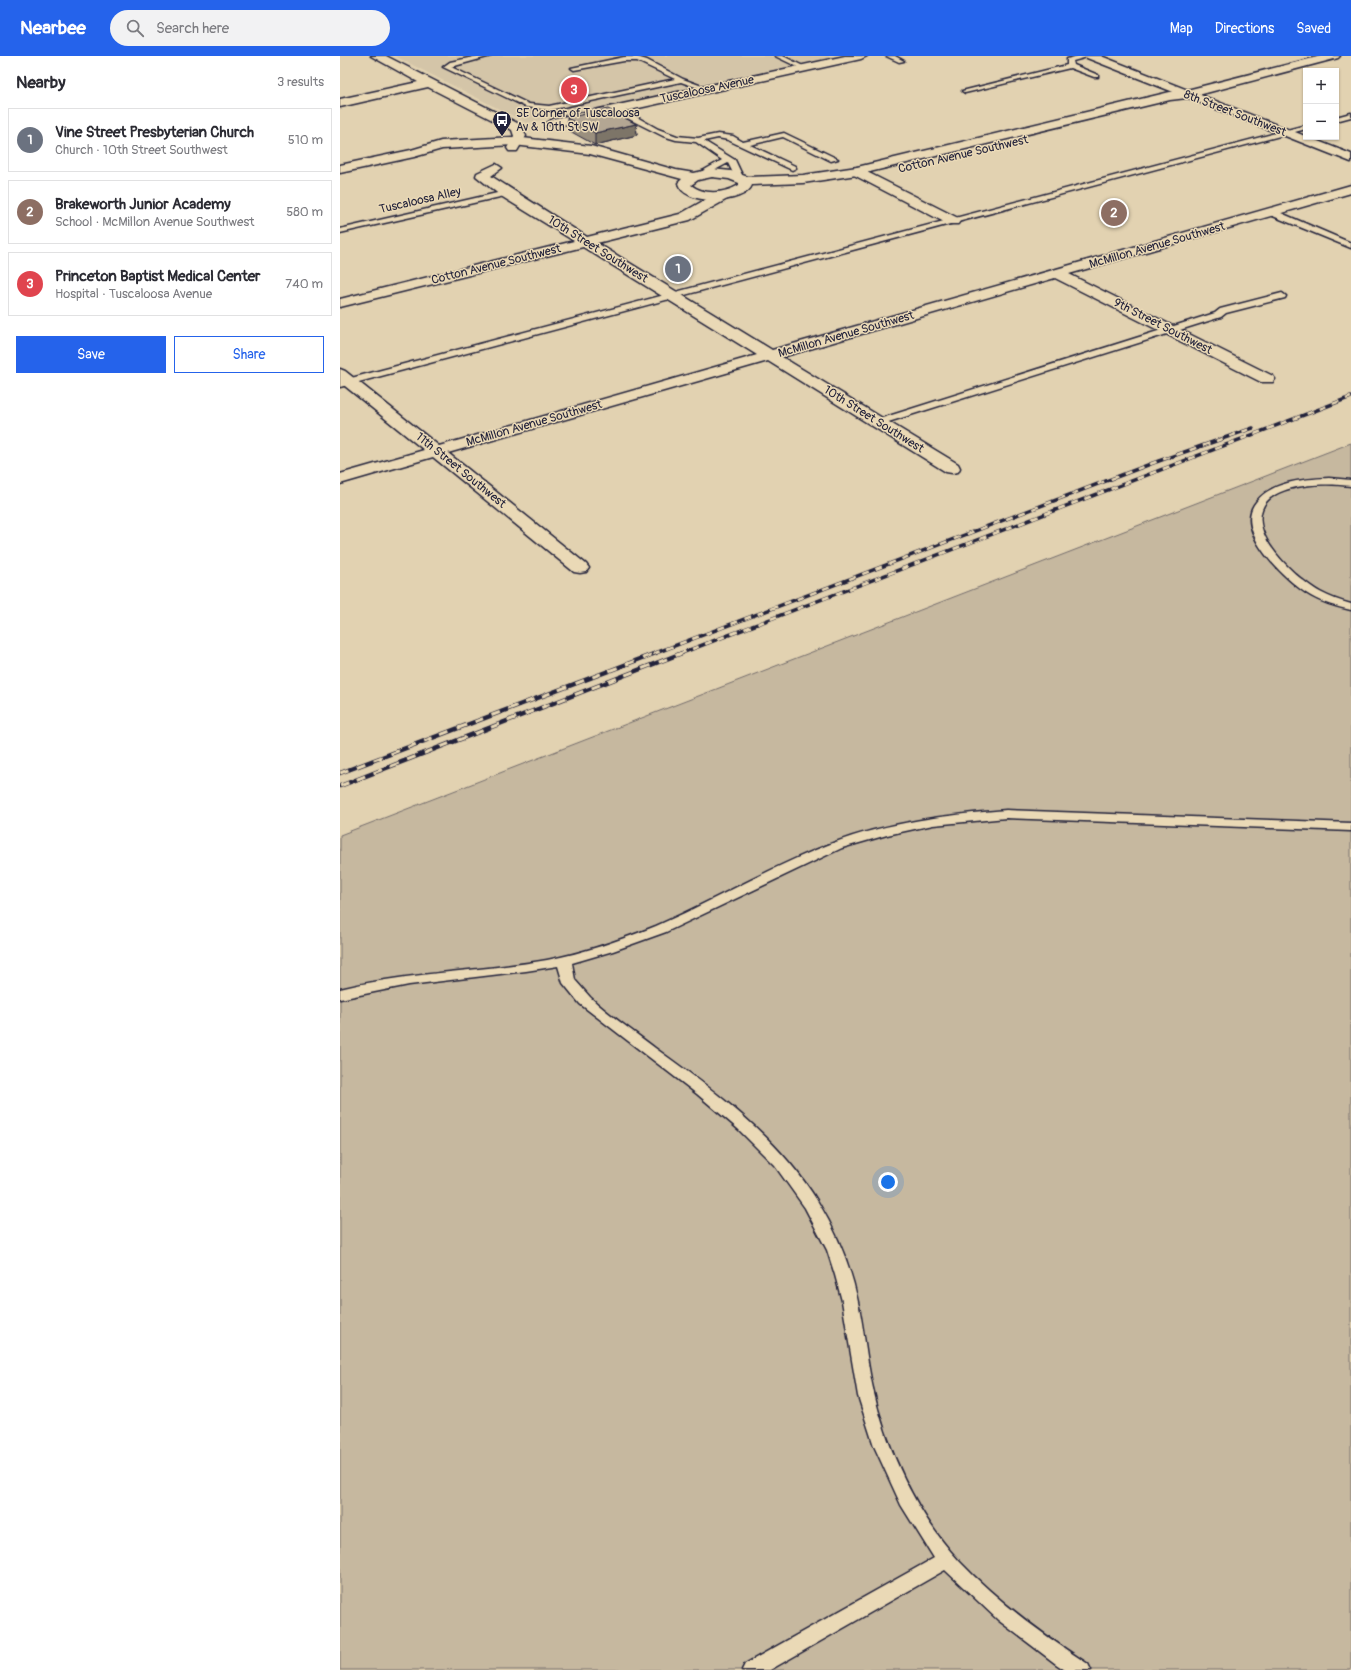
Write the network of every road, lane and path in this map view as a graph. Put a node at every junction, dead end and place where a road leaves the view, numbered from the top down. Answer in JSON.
{"nodes":[{"id":1,"x":377,"y":56,"type":"edge"},
{"id":2,"x":488,"y":56,"type":"edge"},
{"id":3,"x":778,"y":56,"type":"edge"},
{"id":4,"x":861,"y":56,"type":"edge"},
{"id":5,"x":889,"y":56,"type":"edge"},
{"id":6,"x":1092,"y":56,"type":"edge"},
{"id":7,"x":1334,"y":56,"type":"edge"},
{"id":8,"x":901,"y":61,"type":"dead end"},
{"id":9,"x":1071,"y":66,"type":"junction"},
{"id":10,"x":574,"y":68,"type":"dead end"},
{"id":11,"x":804,"y":68,"type":"junction"},
{"id":12,"x":1096,"y":76,"type":"dead end"},
{"id":13,"x":681,"y":80,"type":"junction"},
{"id":14,"x":429,"y":83,"type":"junction"},
{"id":15,"x":708,"y":89,"type":"junction"},
{"id":16,"x":965,"y":91,"type":"dead end"},
{"id":17,"x":1187,"y":94,"type":"junction"},
{"id":18,"x":340,"y":103,"type":"edge"},
{"id":19,"x":616,"y":109,"type":"junction"},
{"id":20,"x":1351,"y":115,"type":"edge"},
{"id":21,"x":1339,"y":118,"type":"edge"},
{"id":22,"x":553,"y":123,"type":"dead end"},
{"id":23,"x":1303,"y":128,"type":"edge"},
{"id":24,"x":1284,"y":133,"type":"junction"},
{"id":25,"x":698,"y":140,"type":"junction"},
{"id":26,"x":743,"y":144,"type":"junction"},
{"id":27,"x":515,"y":145,"type":"junction"},
{"id":28,"x":1351,"y":158,"type":"edge"},
{"id":29,"x":834,"y":159,"type":"dead end"},
{"id":30,"x":727,"y":160,"type":"junction"},
{"id":31,"x":496,"y":168,"type":"dead end"},
{"id":32,"x":792,"y":168,"type":"dead end"},
{"id":33,"x":340,"y":169,"type":"edge"},
{"id":34,"x":862,"y":173,"type":"junction"},
{"id":35,"x":698,"y":176,"type":"junction"},
{"id":36,"x":742,"y":179,"type":"junction"},
{"id":37,"x":1351,"y":189,"type":"edge"},
{"id":38,"x":691,"y":191,"type":"junction"},
{"id":39,"x":506,"y":193,"type":"junction"},
{"id":40,"x":729,"y":194,"type":"junction"},
{"id":41,"x":1272,"y":212,"type":"junction"},
{"id":42,"x":676,"y":218,"type":"junction"},
{"id":43,"x":953,"y":221,"type":"junction"},
{"id":44,"x":340,"y":231,"type":"edge"},
{"id":45,"x":585,"y":242,"type":"junction"},
{"id":46,"x":1351,"y":246,"type":"edge"},
{"id":47,"x":1058,"y":274,"type":"junction"},
{"id":48,"x":672,"y":296,"type":"junction"},
{"id":49,"x":1282,"y":296,"type":"dead end"},
{"id":50,"x":340,"y":303,"type":"edge"},
{"id":51,"x":1169,"y":330,"type":"junction"},
{"id":52,"x":770,"y":356,"type":"junction"},
{"id":53,"x":1267,"y":379,"type":"dead end"},
{"id":54,"x":343,"y":380,"type":"edge"},
{"id":55,"x":879,"y":422,"type":"junction"},
{"id":56,"x":437,"y":451,"type":"junction"},
{"id":57,"x":952,"y":468,"type":"dead end"},
{"id":58,"x":340,"y":479,"type":"edge"},
{"id":59,"x":1351,"y":483,"type":"edge"},
{"id":60,"x":580,"y":568,"type":"dead end"},
{"id":61,"x":1351,"y":607,"type":"edge"},
{"id":62,"x":1351,"y":828,"type":"edge"},
{"id":63,"x":565,"y":960,"type":"junction"},
{"id":64,"x":340,"y":994,"type":"edge"},
{"id":65,"x":948,"y":1559,"type":"junction"},
{"id":66,"x":752,"y":1670,"type":"edge"},
{"id":67,"x":1081,"y":1670,"type":"edge"}],
"edges":[{"from":1,"to":14,"type":"street"},
{"from":2,"to":13,"type":"lane"},
{"from":3,"to":11,"type":"lane"},
{"from":4,"to":11,"type":"street","name":"Tuscaloosa Avenue"},
{"from":5,"to":8,"type":"lane"},
{"from":6,"to":9,"type":"lane"},
{"from":6,"to":17,"type":"street","name":"8th Street Southwest"},
{"from":7,"to":17,"type":"street","name":"Cotton Avenue Southwest"},
{"from":9,"to":12,"type":"lane"},
{"from":9,"to":16,"type":"lane"},
{"from":10,"to":13,"type":"lane"},
{"from":11,"to":15,"type":"street","name":"Tuscaloosa Avenue"},
{"from":13,"to":15,"type":"lane"},
{"from":14,"to":18,"type":"street"},
{"from":14,"to":27,"type":"street"},
{"from":15,"to":19,"type":"street","name":"Tuscaloosa Avenue"},
{"from":17,"to":24,"type":"street","name":"8th Street Southwest"},
{"from":17,"to":34,"type":"street","name":"Cotton Avenue Southwest"},
{"from":19,"to":22,"type":"street","name":"Tuscaloosa Avenue"},
{"from":19,"to":25,"type":"lane"},
{"from":20,"to":21,"type":"lane"},
{"from":23,"to":24,"type":"lane"},
{"from":24,"to":28,"type":"street","name":"8th Street Southwest"},
{"from":24,"to":43,"type":"lane"},
{"from":25,"to":26,"type":"lane"},
{"from":25,"to":30,"type":"lane"},
{"from":26,"to":29,"type":"lane"},
{"from":26,"to":32,"type":"lane"},
{"from":27,"to":33,"type":"street"},
{"from":27,"to":35,"type":"street","name":"Cotton Avenue Southwest"},
{"from":27,"to":38,"type":"street"},
{"from":30,"to":35,"type":"lane"},
{"from":30,"to":36,"type":"lane"},
{"from":31,"to":39,"type":"street","name":"10th Street Southwest"},
{"from":34,"to":36,"type":"street","name":"Cotton Avenue Southwest"},
{"from":34,"to":40,"type":"street","name":"Cotton Avenue Southwest"},
{"from":34,"to":43,"type":"street"},
{"from":35,"to":36,"type":"street","name":"Cotton Avenue Southwest"},
{"from":35,"to":38,"type":"street","name":"Cotton Avenue Southwest"},
{"from":36,"to":40,"type":"street"},
{"from":37,"to":41,"type":"street","name":"McMillon Avenue Southwest"},
{"from":38,"to":40,"type":"street"},
{"from":38,"to":42,"type":"street","name":"Cotton Avenue Southwest"},
{"from":39,"to":44,"type":"lane","name":"Tuscaloosa Alley"},
{"from":39,"to":45,"type":"street","name":"10th Street Southwest"},
{"from":40,"to":42,"type":"street","name":"Cotton Avenue Southwest"},
{"from":41,"to":46,"type":"lane"},
{"from":41,"to":47,"type":"street","name":"McMillon Avenue Southwest"},
{"from":42,"to":45,"type":"street","name":"Cotton Avenue Southwest"},
{"from":43,"to":48,"type":"lane"},
{"from":45,"to":48,"type":"street","name":"10th Street Southwest"},
{"from":45,"to":50,"type":"street","name":"Cotton Avenue Southwest"},
{"from":47,"to":51,"type":"street","name":"9th Street Southwest"},
{"from":47,"to":52,"type":"street","name":"McMillon Avenue Southwest"},
{"from":48,"to":52,"type":"street","name":"10th Street Southwest"},
{"from":48,"to":54,"type":"lane"},
{"from":49,"to":51,"type":"lane"},
{"from":51,"to":53,"type":"street","name":"9th Street Southwest"},
{"from":51,"to":55,"type":"lane"},
{"from":52,"to":55,"type":"street","name":"10th Street Southwest"},
{"from":52,"to":56,"type":"street","name":"McMillon Avenue Southwest"},
{"from":54,"to":56,"type":"street","name":"11th Street Southwest"},
{"from":55,"to":57,"type":"street","name":"10th Street Southwest"},
{"from":56,"to":58,"type":"street","name":"McMillon Avenue Southwest"},
{"from":56,"to":60,"type":"street","name":"11th Street Southwest"},
{"from":59,"to":61,"type":"lane"},
{"from":62,"to":63,"type":"lane"},
{"from":63,"to":64,"type":"lane"},
{"from":63,"to":65,"type":"lane"},
{"from":65,"to":66,"type":"lane"},
{"from":65,"to":67,"type":"lane"}]}
